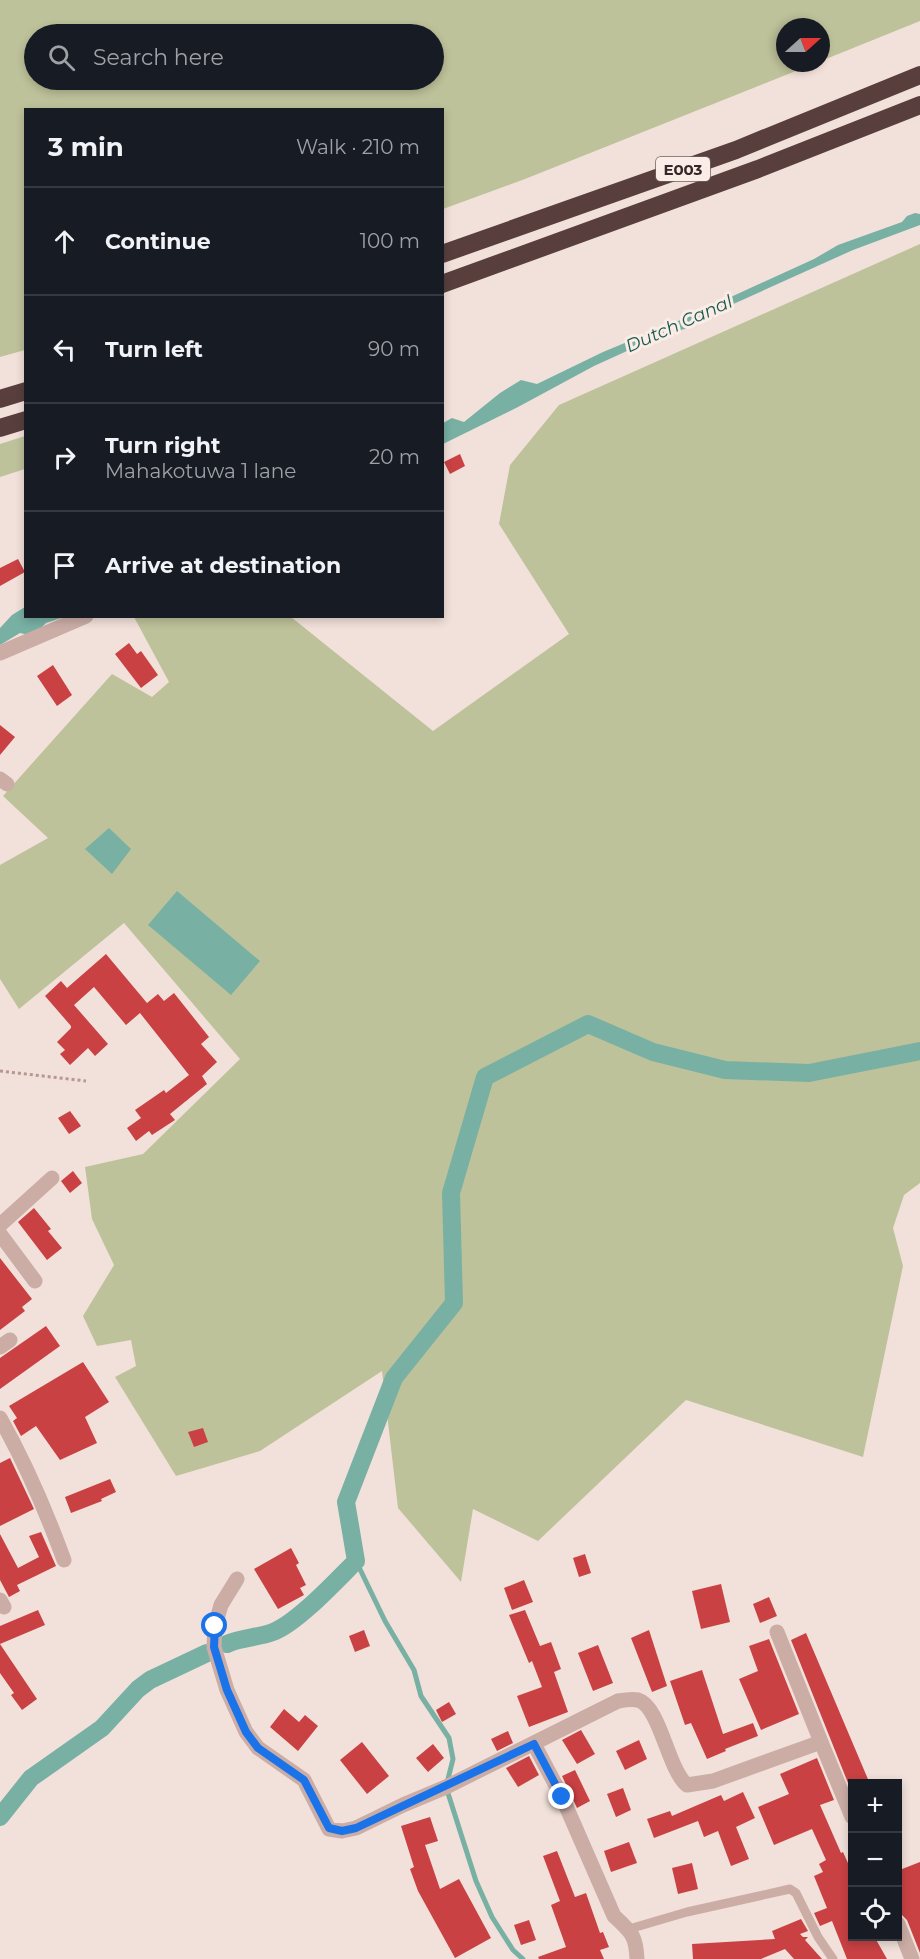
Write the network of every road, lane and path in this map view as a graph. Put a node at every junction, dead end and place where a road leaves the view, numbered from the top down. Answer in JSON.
{"nodes":[{"id":1,"x":920,"y":75,"type":"edge"},
{"id":2,"x":920,"y":105,"type":"edge"},
{"id":3,"x":444,"y":253,"type":"edge"},
{"id":4,"x":444,"y":283,"type":"edge"},
{"id":5,"x":24,"y":392,"type":"edge"},
{"id":6,"x":0,"y":399,"type":"edge"},
{"id":7,"x":24,"y":421,"type":"edge"},
{"id":8,"x":0,"y":428,"type":"edge"},
{"id":9,"x":81,"y":618,"type":"edge"},
{"id":10,"x":0,"y":653,"type":"edge"},
{"id":11,"x":0,"y":1071,"type":"edge"},
{"id":12,"x":86,"y":1081,"type":"dead end"},
{"id":13,"x":52,"y":1178,"type":"dead end"},
{"id":14,"x":0,"y":1225,"type":"edge"},
{"id":15,"x":0,"y":1234,"type":"edge"},
{"id":16,"x":35,"y":1281,"type":"dead end"},
{"id":17,"x":0,"y":1418,"type":"edge"},
{"id":18,"x":64,"y":1560,"type":"dead end"},
{"id":19,"x":237,"y":1579,"type":"dead end"},
{"id":20,"x":777,"y":1632,"type":"dead end"},
{"id":21,"x":821,"y":1742,"type":"junction"},
{"id":22,"x":534,"y":1744,"type":"junction"},
{"id":23,"x":848,"y":1807,"type":"edge"},
{"id":24,"x":629,"y":1929,"type":"junction"},
{"id":25,"x":902,"y":1936,"type":"edge"},
{"id":26,"x":638,"y":1959,"type":"edge"},
{"id":27,"x":833,"y":1959,"type":"edge"},
{"id":28,"x":912,"y":1959,"type":"edge"}],
"edges":[{"from":1,"to":3,"type":"highway","number":"E003"},
{"from":2,"to":4,"type":"highway","number":"E003"},
{"from":5,"to":6,"type":"highway"},
{"from":7,"to":8,"type":"highway"},
{"from":9,"to":10,"type":"street"},
{"from":11,"to":12,"type":"path"},
{"from":13,"to":14,"type":"street"},
{"from":15,"to":16,"type":"street"},
{"from":17,"to":18,"type":"street"},
{"from":19,"to":22,"type":"street"},
{"from":20,"to":21,"type":"street"},
{"from":21,"to":22,"type":"street"},
{"from":21,"to":23,"type":"street"},
{"from":22,"to":24,"type":"street"},
{"from":24,"to":26,"type":"street"},
{"from":24,"to":27,"type":"lane"},
{"from":25,"to":28,"type":"street"}]}
